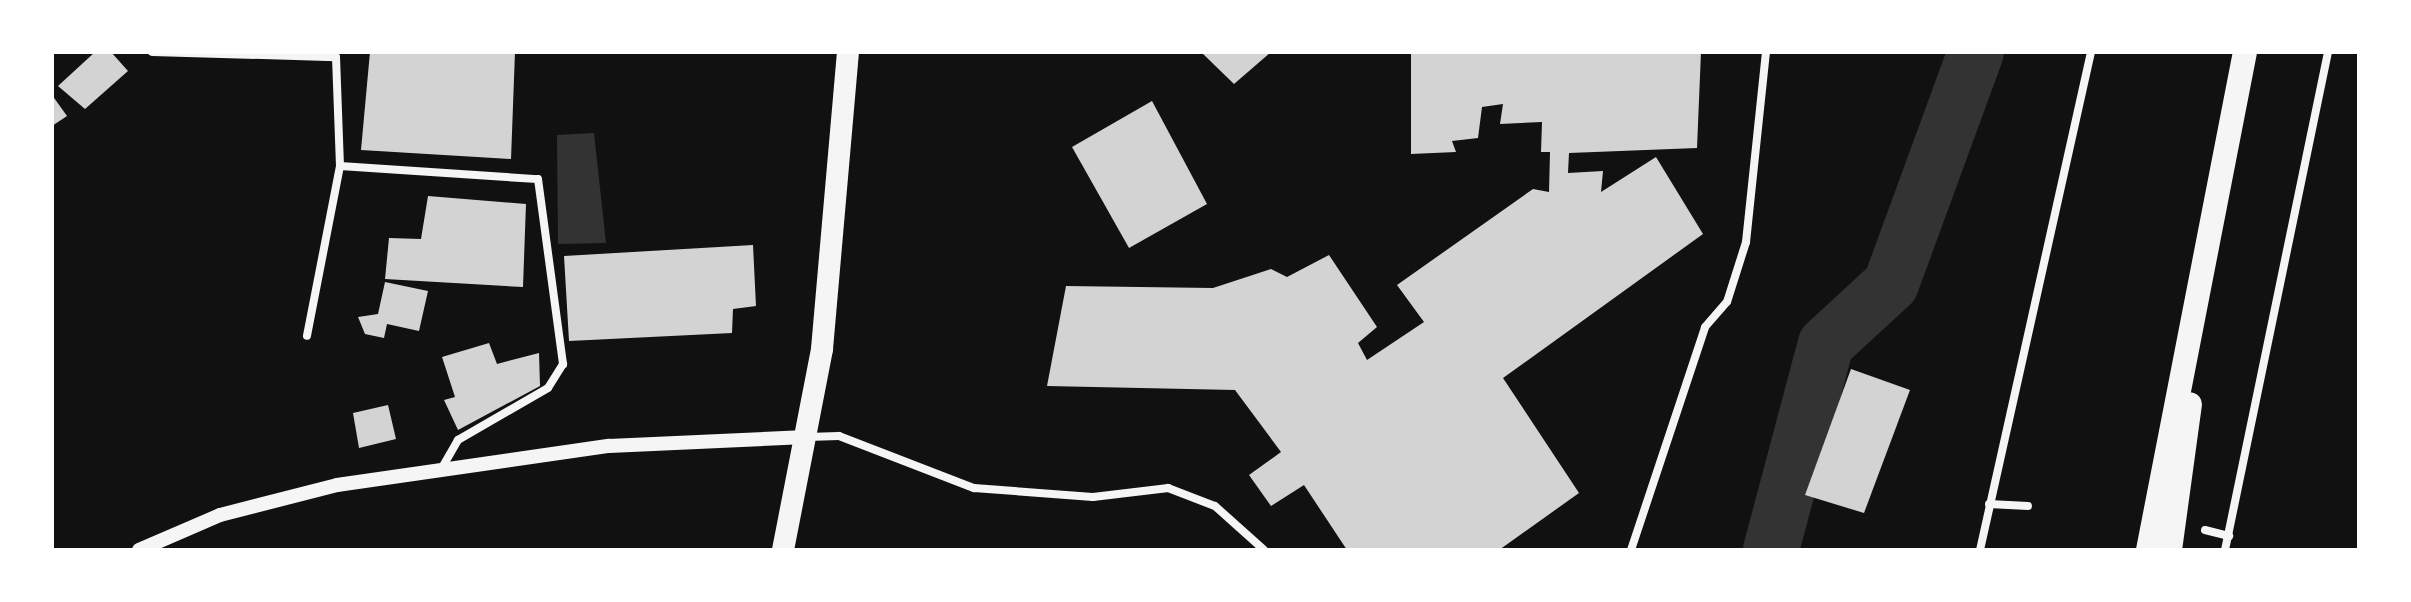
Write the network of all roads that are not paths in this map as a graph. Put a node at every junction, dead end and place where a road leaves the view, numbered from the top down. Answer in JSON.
{"nodes":[{"id":1,"x":152,"y":52,"type":"edge"},
{"id":2,"x":848,"y":52,"type":"edge"},
{"id":3,"x":1766,"y":52,"type":"edge"},
{"id":4,"x":2091,"y":52,"type":"edge"},
{"id":5,"x":2245,"y":52,"type":"edge"},
{"id":6,"x":2328,"y":52,"type":"edge"},
{"id":7,"x":2222,"y":164,"type":"junction"},
{"id":8,"x":340,"y":166,"type":"junction"},
{"id":9,"x":307,"y":336,"type":"dead end"},
{"id":10,"x":806,"y":437,"type":"junction"},
{"id":11,"x":438,"y":473,"type":"junction"},
{"id":12,"x":1989,"y":504,"type":"junction"},
{"id":13,"x":2028,"y":506,"type":"dead end"},
{"id":14,"x":2205,"y":530,"type":"dead end"},
{"id":15,"x":2229,"y":536,"type":"junction"},
{"id":16,"x":139,"y":550,"type":"edge"},
{"id":17,"x":783,"y":550,"type":"edge"},
{"id":18,"x":1264,"y":550,"type":"edge"},
{"id":19,"x":1631,"y":550,"type":"edge"},
{"id":20,"x":1980,"y":550,"type":"edge"},
{"id":21,"x":2148,"y":550,"type":"edge"},
{"id":22,"x":2170,"y":550,"type":"edge"},
{"id":23,"x":2225,"y":550,"type":"edge"}],
"edges":[{"from":1,"to":8,"type":"street"},
{"from":2,"to":10,"type":"highway"},
{"from":3,"to":19,"type":"street"},
{"from":4,"to":12,"type":"street"},
{"from":5,"to":7,"type":"highway"},
{"from":6,"to":15,"type":"street"},
{"from":7,"to":21,"type":"highway"},
{"from":7,"to":22,"type":"highway"},
{"from":8,"to":9,"type":"street"},
{"from":8,"to":11,"type":"street"},
{"from":10,"to":11,"type":"street"},
{"from":10,"to":17,"type":"highway"},
{"from":10,"to":18,"type":"street"},
{"from":11,"to":16,"type":"street"},
{"from":12,"to":13,"type":"street"},
{"from":12,"to":20,"type":"street"},
{"from":14,"to":15,"type":"street"},
{"from":15,"to":23,"type":"street"}]}
